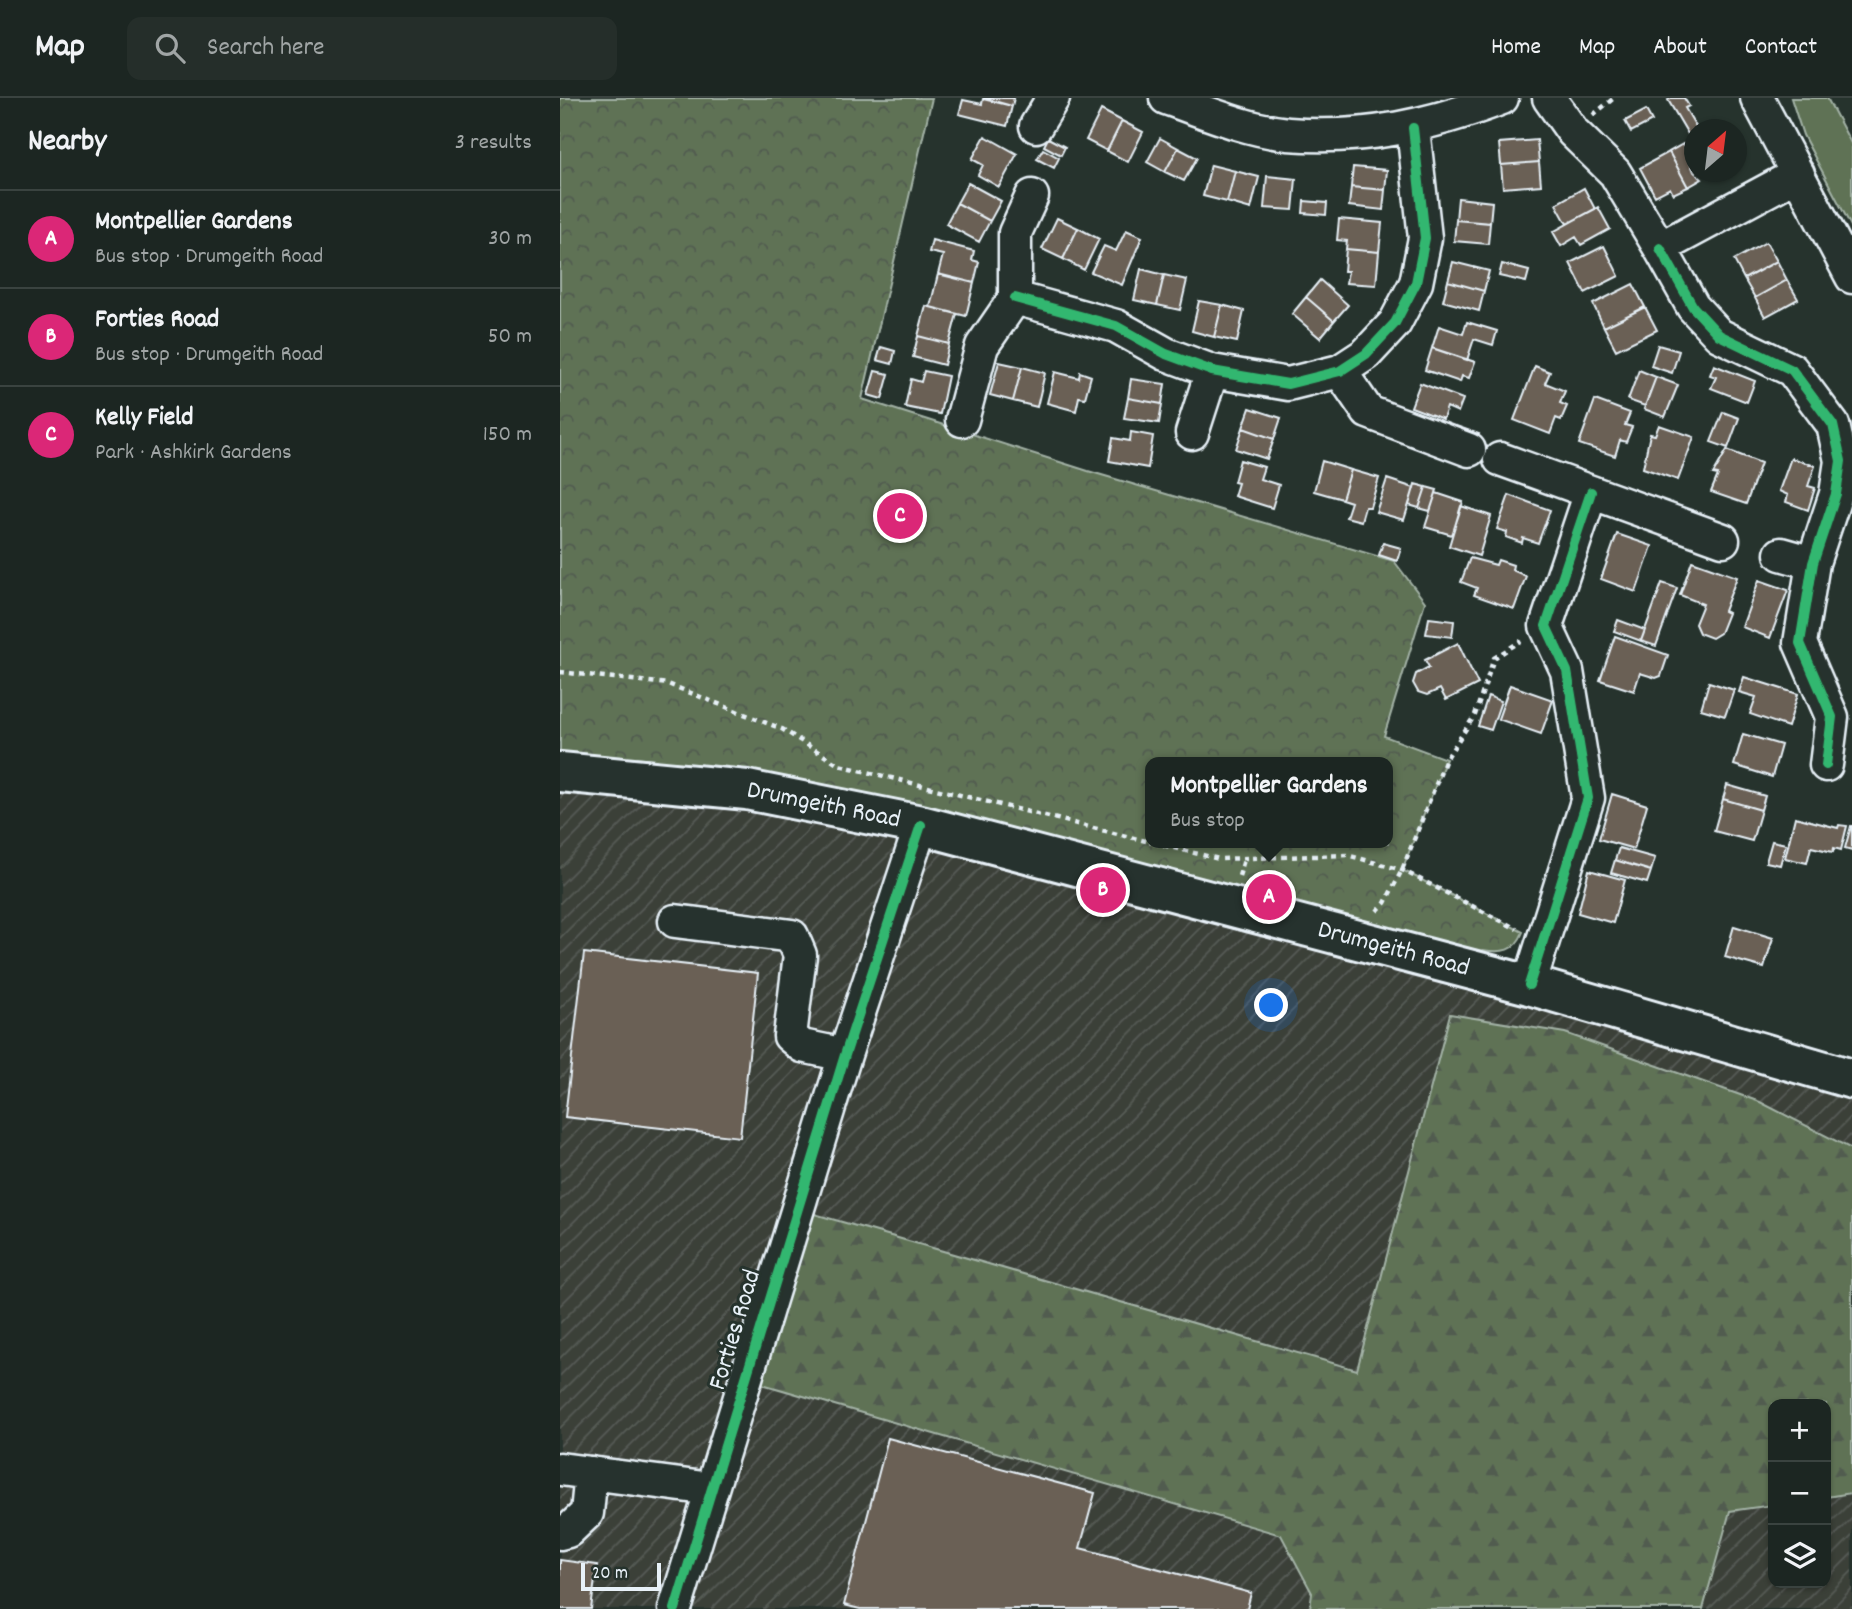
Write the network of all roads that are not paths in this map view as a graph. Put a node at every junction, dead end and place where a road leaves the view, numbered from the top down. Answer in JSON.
{"nodes":[{"id":1,"x":1053,"y":98,"type":"edge"},
{"id":2,"x":1166,"y":98,"type":"edge"},
{"id":3,"x":1502,"y":98,"type":"edge"},
{"id":4,"x":1549,"y":98,"type":"edge"},
{"id":5,"x":1757,"y":98,"type":"edge"},
{"id":6,"x":1036,"y":126,"type":"dead end"},
{"id":7,"x":1413,"y":128,"type":"junction"},
{"id":8,"x":1798,"y":174,"type":"junction"},
{"id":9,"x":1032,"y":196,"type":"dead end"},
{"id":10,"x":1660,"y":248,"type":"junction"},
{"id":11,"x":1852,"y":277,"type":"edge"},
{"id":12,"x":1015,"y":298,"type":"junction"},
{"id":13,"x":1212,"y":371,"type":"junction"},
{"id":14,"x":1340,"y":371,"type":"junction"},
{"id":15,"x":962,"y":420,"type":"dead end"},
{"id":16,"x":1192,"y":433,"type":"dead end"},
{"id":17,"x":1469,"y":450,"type":"dead end"},
{"id":18,"x":1500,"y":459,"type":"dead end"},
{"id":19,"x":1591,"y":492,"type":"junction"},
{"id":20,"x":1723,"y":540,"type":"dead end"},
{"id":21,"x":1782,"y":554,"type":"dead end"},
{"id":22,"x":1813,"y":563,"type":"junction"},
{"id":23,"x":1826,"y":765,"type":"dead end"},
{"id":24,"x":560,"y":772,"type":"edge"},
{"id":25,"x":921,"y":825,"type":"junction"},
{"id":26,"x":675,"y":921,"type":"dead end"},
{"id":27,"x":1529,"y":985,"type":"junction"},
{"id":28,"x":845,"y":1055,"type":"junction"},
{"id":29,"x":1852,"y":1079,"type":"edge"},
{"id":30,"x":575,"y":1471,"type":"edge"},
{"id":31,"x":711,"y":1489,"type":"junction"},
{"id":32,"x":560,"y":1533,"type":"edge"},
{"id":33,"x":675,"y":1609,"type":"edge"}],
"edges":[{"from":1,"to":6,"type":"street"},
{"from":2,"to":7,"type":"street"},
{"from":3,"to":7,"type":"street"},
{"from":4,"to":10,"type":"street"},
{"from":5,"to":8,"type":"street"},
{"from":7,"to":14,"type":"street"},
{"from":8,"to":10,"type":"street"},
{"from":8,"to":11,"type":"street"},
{"from":9,"to":12,"type":"street"},
{"from":10,"to":22,"type":"street"},
{"from":12,"to":13,"type":"street"},
{"from":12,"to":15,"type":"street"},
{"from":13,"to":14,"type":"street"},
{"from":13,"to":16,"type":"street"},
{"from":14,"to":17,"type":"street"},
{"from":18,"to":19,"type":"street"},
{"from":19,"to":20,"type":"street"},
{"from":19,"to":27,"type":"street"},
{"from":21,"to":22,"type":"street"},
{"from":22,"to":23,"type":"street"},
{"from":24,"to":25,"type":"main road","name":"Drumgeith Road"},
{"from":25,"to":27,"type":"main road","name":"Drumgeith Road"},
{"from":25,"to":28,"type":"street","name":"Forties Road"},
{"from":26,"to":28,"type":"street"},
{"from":27,"to":29,"type":"main road","name":"Drumgeith Road"},
{"from":28,"to":31,"type":"street","name":"Forties Road"},
{"from":30,"to":31,"type":"street"},
{"from":30,"to":32,"type":"street"},
{"from":31,"to":33,"type":"street","name":"Forties Road"}]}
